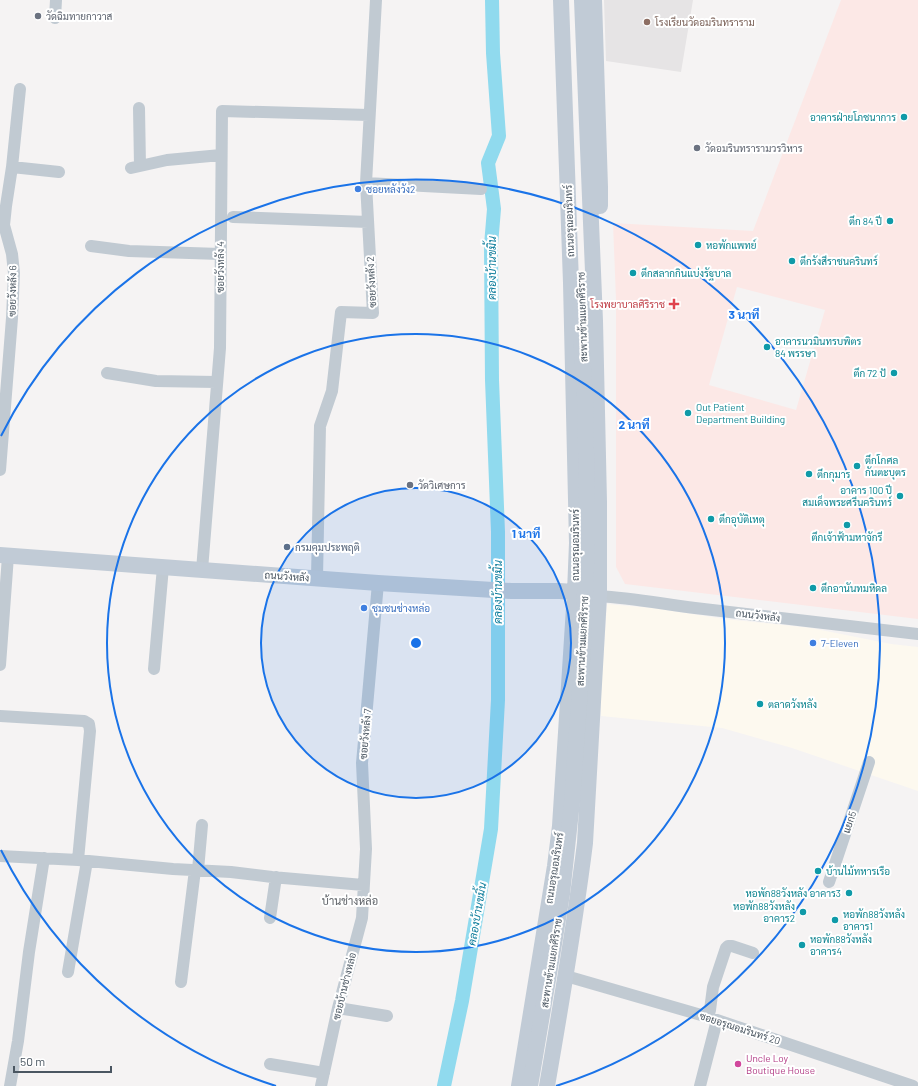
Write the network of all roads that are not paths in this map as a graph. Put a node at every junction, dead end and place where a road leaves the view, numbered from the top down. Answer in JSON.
{"nodes":[{"id":1,"x":56,"y":0,"type":"edge"},
{"id":2,"x":376,"y":0,"type":"edge"},
{"id":3,"x":556,"y":0,"type":"edge"},
{"id":4,"x":561,"y":0,"type":"edge"},
{"id":5,"x":571,"y":0,"type":"edge"},
{"id":6,"x":582,"y":0,"type":"edge"},
{"id":7,"x":594,"y":0,"type":"edge"},
{"id":8,"x":55,"y":18,"type":"dead end"},
{"id":9,"x":20,"y":89,"type":"dead end"},
{"id":10,"x":139,"y":108,"type":"dead end"},
{"id":11,"x":369,"y":116,"type":"junction"},
{"id":12,"x":221,"y":155,"type":"junction"},
{"id":13,"x":12,"y":167,"type":"junction"},
{"id":14,"x":59,"y":172,"type":"dead end"},
{"id":15,"x":366,"y":183,"type":"junction"},
{"id":16,"x":481,"y":189,"type":"dead end"},
{"id":17,"x":233,"y":217,"type":"dead end"},
{"id":18,"x":368,"y":222,"type":"junction"},
{"id":19,"x":570,"y":241,"type":"junction"},
{"id":20,"x":91,"y":246,"type":"dead end"},
{"id":21,"x":592,"y":250,"type":"junction"},
{"id":22,"x":220,"y":254,"type":"junction"},
{"id":23,"x":5,"y":328,"type":"edge"},
{"id":24,"x":107,"y":373,"type":"dead end"},
{"id":25,"x":216,"y":382,"type":"junction"},
{"id":26,"x":0,"y":470,"type":"edge"},
{"id":27,"x":4,"y":555,"type":"edge"},
{"id":28,"x":163,"y":567,"type":"junction"},
{"id":29,"x":202,"y":570,"type":"junction"},
{"id":30,"x":317,"y":578,"type":"junction"},
{"id":31,"x":378,"y":583,"type":"junction"},
{"id":32,"x":575,"y":592,"type":"junction"},
{"id":33,"x":599,"y":596,"type":"junction"},
{"id":34,"x":918,"y":634,"type":"edge"},
{"id":35,"x":0,"y":665,"type":"edge"},
{"id":36,"x":154,"y":670,"type":"dead end"},
{"id":37,"x":0,"y":716,"type":"edge"},
{"id":38,"x":869,"y":762,"type":"dead end"},
{"id":39,"x":202,"y":825,"type":"dead end"},
{"id":40,"x":0,"y":856,"type":"edge"},
{"id":41,"x":44,"y":858,"type":"junction"},
{"id":42,"x":83,"y":860,"type":"junction"},
{"id":43,"x":196,"y":870,"type":"junction"},
{"id":44,"x":276,"y":878,"type":"junction"},
{"id":45,"x":829,"y":882,"type":"dead end"},
{"id":46,"x":363,"y":885,"type":"junction"},
{"id":47,"x":270,"y":918,"type":"dead end"},
{"id":48,"x":753,"y":953,"type":"dead end"},
{"id":49,"x":68,"y":972,"type":"dead end"},
{"id":50,"x":566,"y":976,"type":"junction"},
{"id":51,"x":181,"y":982,"type":"dead end"},
{"id":52,"x":338,"y":1008,"type":"junction"},
{"id":53,"x":387,"y":1016,"type":"dead end"},
{"id":54,"x":713,"y":1019,"type":"junction"},
{"id":55,"x":270,"y":1064,"type":"dead end"},
{"id":56,"x":324,"y":1073,"type":"junction"},
{"id":57,"x":12,"y":1086,"type":"edge"},
{"id":58,"x":321,"y":1086,"type":"edge"},
{"id":59,"x":519,"y":1086,"type":"edge"},
{"id":60,"x":530,"y":1086,"type":"edge"},
{"id":61,"x":547,"y":1086,"type":"edge"},
{"id":62,"x":700,"y":1086,"type":"edge"},
{"id":63,"x":913,"y":1086,"type":"edge"}],
"edges":[{"from":1,"to":8,"type":"street"},
{"from":2,"to":11,"type":"street","name":"ซอยวังหลัง 2"},
{"from":3,"to":19,"type":"main road"},
{"from":4,"to":19,"type":"main road","name":"ถนนอรุณอมรินทร์"},
{"from":5,"to":60,"type":"main road","name":"สะพานข้ามแยกศิริราช","bridge":true},
{"from":6,"to":21,"type":"main road"},
{"from":7,"to":21,"type":"main road"},
{"from":9,"to":13,"type":"street","name":"ซอยวังหลัง 6"},
{"from":10,"to":12,"type":"street"},
{"from":11,"to":12,"type":"street","name":"ซอยวังหลัง 4"},
{"from":11,"to":15,"type":"street","name":"ซอยวังหลัง 2"},
{"from":12,"to":22,"type":"street","name":"ซอยวังหลัง 4"},
{"from":13,"to":14,"type":"street"},
{"from":13,"to":23,"type":"street","name":"ซอยวังหลัง 6"},
{"from":15,"to":16,"type":"street"},
{"from":15,"to":18,"type":"street","name":"ซอยวังหลัง 2"},
{"from":17,"to":18,"type":"street"},
{"from":18,"to":30,"type":"street","name":"ซอยวังหลัง 2"},
{"from":19,"to":32,"type":"main road","name":"ถนนอรุณอมรินทร์"},
{"from":20,"to":22,"type":"street"},
{"from":21,"to":33,"type":"main road"},
{"from":22,"to":25,"type":"street","name":"ซอยวังหลัง 4"},
{"from":23,"to":26,"type":"street","name":"ซอยวังหลัง 6"},
{"from":24,"to":25,"type":"street"},
{"from":25,"to":29,"type":"street","name":"ซอยวังหลัง 4"},
{"from":27,"to":28,"type":"main road","name":"ถนนวังหลัง"},
{"from":27,"to":35,"type":"street"},
{"from":28,"to":29,"type":"main road","name":"ถนนวังหลัง"},
{"from":28,"to":36,"type":"street"},
{"from":29,"to":30,"type":"main road","name":"ถนนวังหลัง"},
{"from":30,"to":31,"type":"main road","name":"ถนนวังหลัง"},
{"from":31,"to":32,"type":"main road","name":"ถนนวังหลัง"},
{"from":31,"to":46,"type":"street","name":"ซอยวังหลัง 7"},
{"from":32,"to":33,"type":"main road","name":"ถนนวังหลัง"},
{"from":32,"to":59,"type":"main road","name":"ถนนอรุณอมรินทร์"},
{"from":33,"to":34,"type":"street","name":"ถนนวังหลัง"},
{"from":33,"to":50,"type":"main road"},
{"from":37,"to":42,"type":"street"},
{"from":38,"to":45,"type":"street","name":"แยก5"},
{"from":39,"to":43,"type":"street"},
{"from":40,"to":41,"type":"street"},
{"from":41,"to":42,"type":"street"},
{"from":41,"to":57,"type":"street"},
{"from":42,"to":43,"type":"street"},
{"from":42,"to":49,"type":"street"},
{"from":43,"to":44,"type":"street"},
{"from":43,"to":51,"type":"street"},
{"from":44,"to":46,"type":"street"},
{"from":44,"to":47,"type":"street"},
{"from":46,"to":52,"type":"street","name":"ซอยบ้านช่างหล่อ"},
{"from":48,"to":54,"type":"street"},
{"from":50,"to":54,"type":"street","name":"ซอยอรุณอมรินทร์ 20"},
{"from":50,"to":61,"type":"main road"},
{"from":52,"to":53,"type":"street"},
{"from":52,"to":56,"type":"street","name":"ซอยบ้านช่างหล่อ"},
{"from":54,"to":62,"type":"street"},
{"from":54,"to":63,"type":"street","name":"ซอยอรุณอมรินทร์ 20"},
{"from":55,"to":56,"type":"street"},
{"from":56,"to":58,"type":"street","name":"ซอยบ้านช่างหล่อ"}]}
